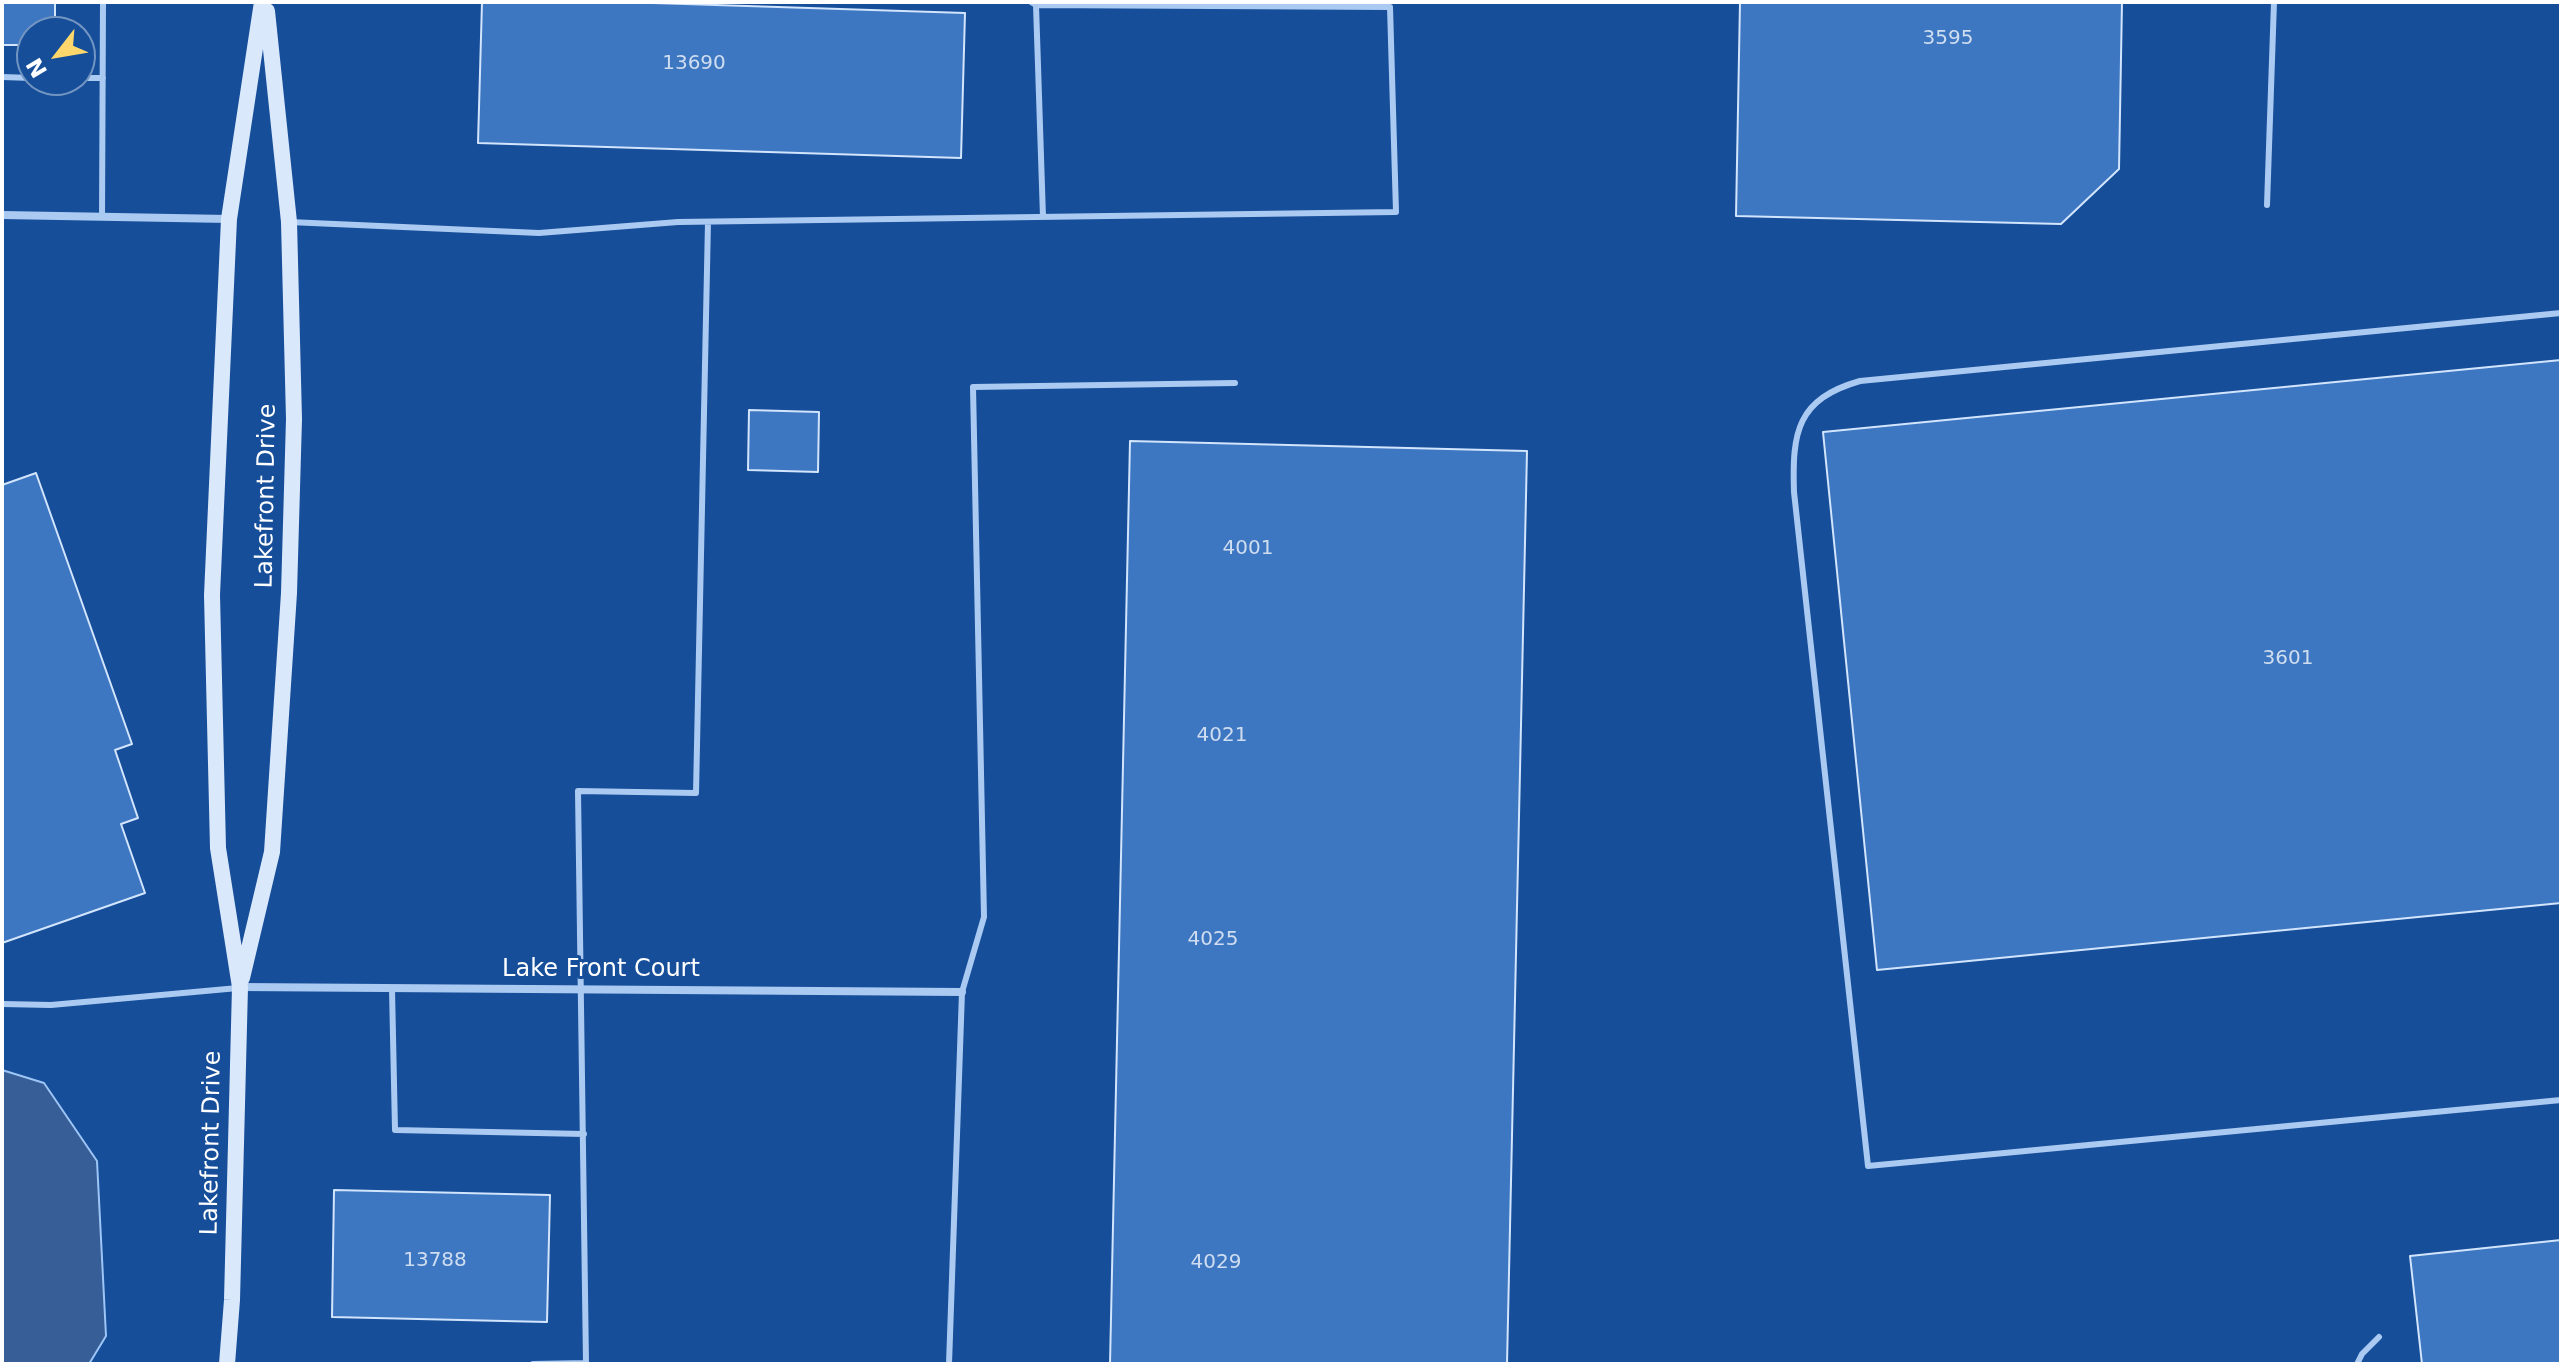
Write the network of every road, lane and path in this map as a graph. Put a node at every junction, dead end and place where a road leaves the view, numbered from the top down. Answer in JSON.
{"nodes":[{"id":1,"x":103,"y":2,"type":"edge"},
{"id":2,"x":264,"y":2,"type":"edge"},
{"id":3,"x":2274,"y":2,"type":"edge"},
{"id":4,"x":1034,"y":4,"type":"edge"},
{"id":5,"x":96,"y":78,"type":"edge"},
{"id":6,"x":103,"y":78,"type":"junction"},
{"id":7,"x":2267,"y":205,"type":"dead end"},
{"id":8,"x":2,"y":215,"type":"edge"},
{"id":9,"x":102,"y":217,"type":"junction"},
{"id":10,"x":1043,"y":217,"type":"junction"},
{"id":11,"x":229,"y":219,"type":"junction"},
{"id":12,"x":289,"y":222,"type":"junction"},
{"id":13,"x":708,"y":222,"type":"junction"},
{"id":14,"x":2561,"y":313,"type":"edge"},
{"id":15,"x":1235,"y":383,"type":"dead end"},
{"id":16,"x":240,"y":987,"type":"junction"},
{"id":17,"x":392,"y":989,"type":"junction"},
{"id":18,"x":582,"y":990,"type":"junction"},
{"id":19,"x":962,"y":992,"type":"junction"},
{"id":20,"x":2,"y":1004,"type":"edge"},
{"id":21,"x":2561,"y":1100,"type":"edge"},
{"id":22,"x":584,"y":1134,"type":"junction"},
{"id":23,"x":2379,"y":1337,"type":"dead end"},
{"id":24,"x":227,"y":1364,"type":"edge"},
{"id":25,"x":533,"y":1364,"type":"edge"},
{"id":26,"x":949,"y":1364,"type":"edge"},
{"id":27,"x":2357,"y":1364,"type":"edge"}],
"edges":[{"from":1,"to":6,"type":"lane"},
{"from":2,"to":11,"type":"street","name":"Lakefront Drive"},
{"from":2,"to":12,"type":"street","name":"Lakefront Drive"},
{"from":3,"to":7,"type":"lane"},
{"from":4,"to":10,"type":"lane"},
{"from":4,"to":10,"type":"lane"},
{"from":5,"to":6,"type":"lane"},
{"from":6,"to":9,"type":"lane"},
{"from":8,"to":9,"type":"street"},
{"from":9,"to":11,"type":"street"},
{"from":10,"to":13,"type":"lane"},
{"from":11,"to":16,"type":"street","name":"Lakefront Drive"},
{"from":12,"to":13,"type":"lane"},
{"from":12,"to":16,"type":"street","name":"Lakefront Drive"},
{"from":13,"to":18,"type":"lane"},
{"from":14,"to":21,"type":"lane"},
{"from":15,"to":19,"type":"lane"},
{"from":16,"to":17,"type":"street","name":"Lake Front Court"},
{"from":16,"to":20,"type":"lane"},
{"from":16,"to":24,"type":"street","name":"Lakefront Drive"},
{"from":17,"to":18,"type":"street","name":"Lake Front Court"},
{"from":17,"to":22,"type":"lane"},
{"from":18,"to":19,"type":"street","name":"Lake Front Court"},
{"from":18,"to":22,"type":"lane"},
{"from":19,"to":26,"type":"lane"},
{"from":22,"to":25,"type":"lane"},
{"from":23,"to":27,"type":"lane"}]}
